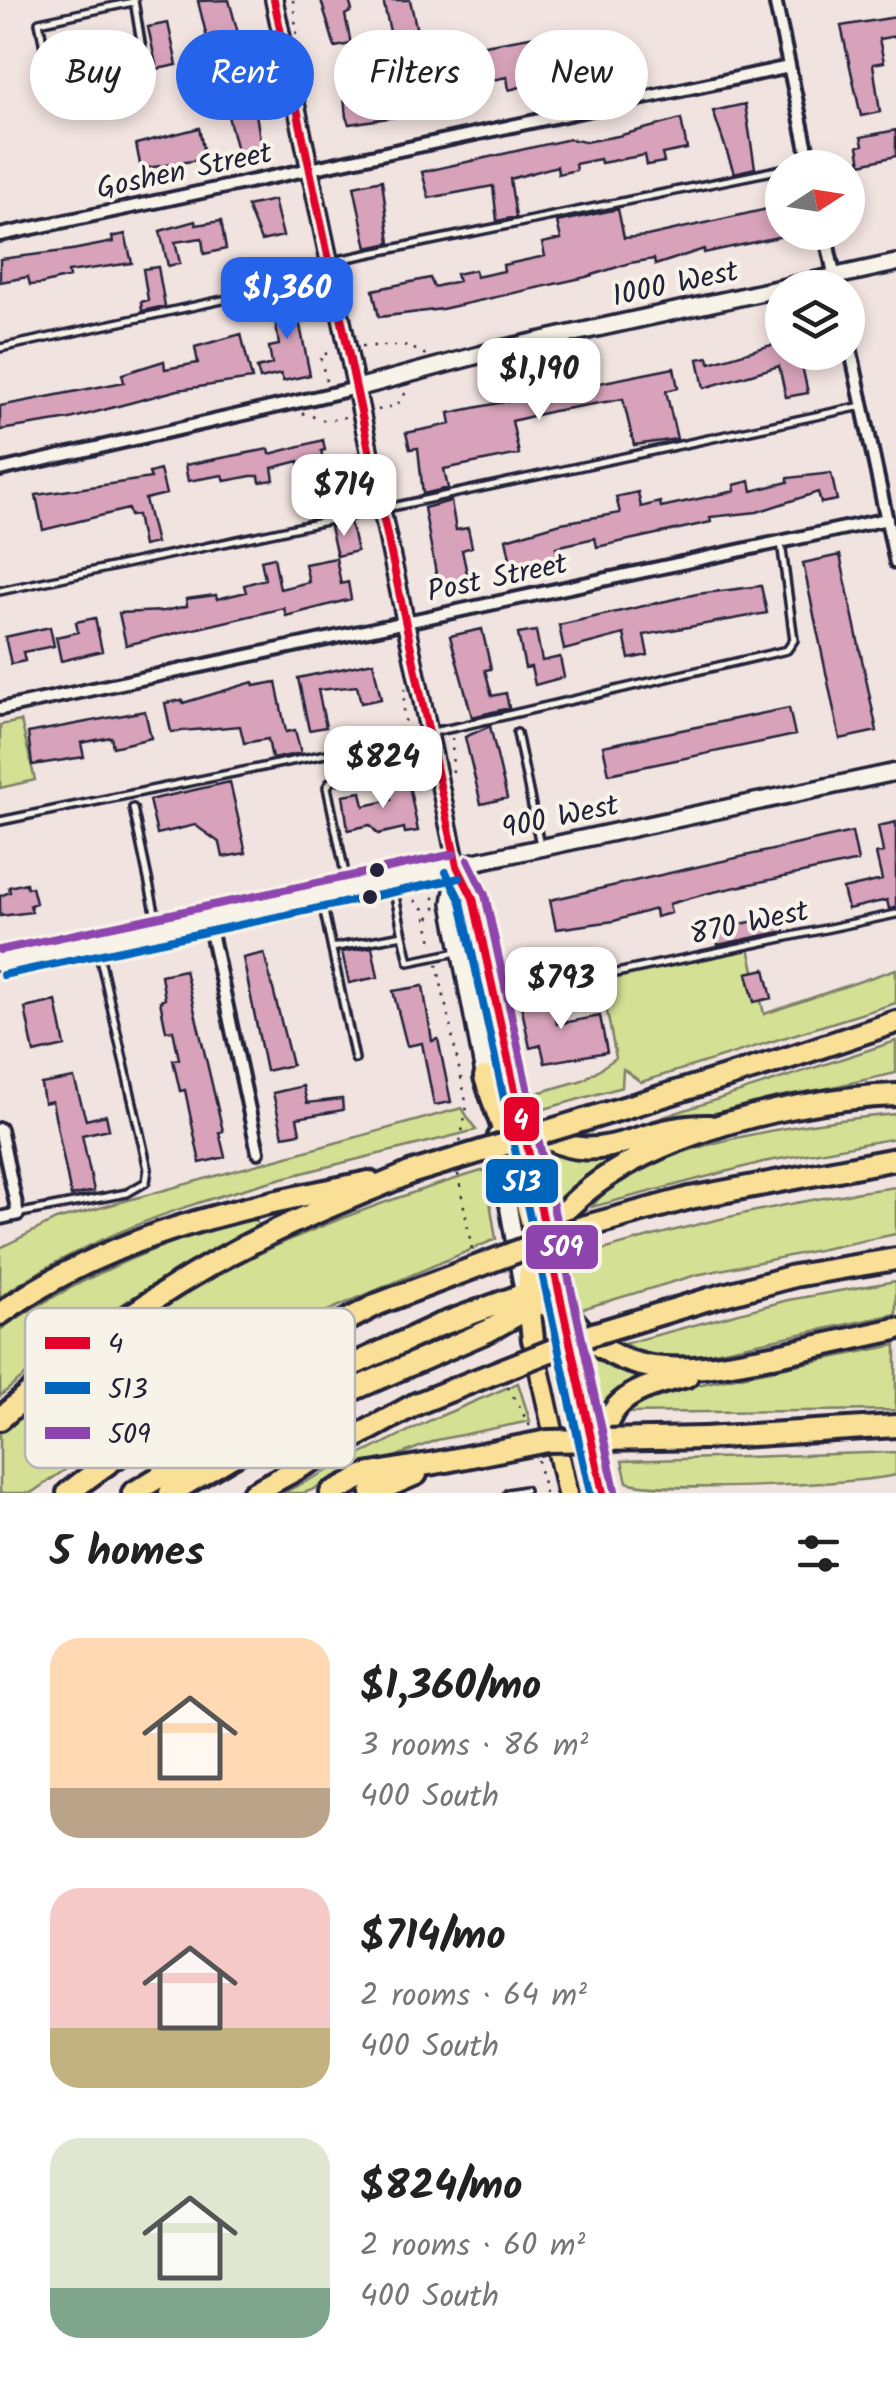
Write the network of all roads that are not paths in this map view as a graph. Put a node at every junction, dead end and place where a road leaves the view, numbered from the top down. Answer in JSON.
{"nodes":[{"id":1,"x":274,"y":0,"type":"edge"},
{"id":2,"x":775,"y":0,"type":"edge"},
{"id":3,"x":134,"y":1,"type":"edge"},
{"id":4,"x":789,"y":67,"type":"junction"},
{"id":5,"x":807,"y":150,"type":"edge"},
{"id":6,"x":310,"y":169,"type":"junction"},
{"id":7,"x":765,"y":172,"type":"edge"},
{"id":8,"x":0,"y":235,"type":"edge"},
{"id":9,"x":896,"y":263,"type":"edge"},
{"id":10,"x":332,"y":269,"type":"junction"},
{"id":11,"x":865,"y":273,"type":"edge"},
{"id":12,"x":765,"y":297,"type":"edge"},
{"id":13,"x":0,"y":348,"type":"edge"},
{"id":14,"x":855,"y":370,"type":"edge"},
{"id":15,"x":357,"y":388,"type":"junction"},
{"id":16,"x":862,"y":406,"type":"junction"},
{"id":17,"x":0,"y":470,"type":"edge"},
{"id":18,"x":382,"y":508,"type":"junction"},
{"id":19,"x":887,"y":520,"type":"junction"},
{"id":20,"x":780,"y":542,"type":"junction"},
{"id":21,"x":896,"y":561,"type":"edge"},
{"id":22,"x":0,"y":592,"type":"edge"},
{"id":23,"x":406,"y":622,"type":"junction"},
{"id":24,"x":0,"y":709,"type":"edge"},
{"id":25,"x":429,"y":730,"type":"junction"},
{"id":26,"x":517,"y":733,"type":"dead end"},
{"id":27,"x":434,"y":758,"type":"junction"},
{"id":28,"x":896,"y":772,"type":"edge"},
{"id":29,"x":133,"y":808,"type":"dead end"},
{"id":30,"x":0,"y":821,"type":"edge"},
{"id":31,"x":540,"y":848,"type":"junction"},
{"id":32,"x":457,"y":866,"type":"junction"},
{"id":33,"x":393,"y":880,"type":"junction"},
{"id":34,"x":348,"y":888,"type":"junction"},
{"id":35,"x":320,"y":894,"type":"junction"},
{"id":36,"x":896,"y":914,"type":"edge"},
{"id":37,"x":208,"y":918,"type":"junction"},
{"id":38,"x":158,"y":929,"type":"junction"},
{"id":39,"x":403,"y":935,"type":"junction"},
{"id":40,"x":96,"y":942,"type":"junction"},
{"id":41,"x":332,"y":948,"type":"junction"},
{"id":42,"x":460,"y":952,"type":"junction"},
{"id":43,"x":0,"y":963,"type":"edge"},
{"id":44,"x":495,"y":998,"type":"junction"},
{"id":45,"x":896,"y":1022,"type":"edge"},
{"id":46,"x":356,"y":1060,"type":"dead end"},
{"id":47,"x":485,"y":1077,"type":"junction"},
{"id":48,"x":896,"y":1095,"type":"edge"},
{"id":49,"x":522,"y":1120,"type":"junction"},
{"id":50,"x":721,"y":1126,"type":"junction"},
{"id":51,"x":0,"y":1129,"type":"edge"},
{"id":52,"x":258,"y":1152,"type":"dead end"},
{"id":53,"x":896,"y":1159,"type":"edge"},
{"id":54,"x":410,"y":1173,"type":"junction"},
{"id":55,"x":18,"y":1214,"type":"junction"},
{"id":56,"x":0,"y":1218,"type":"edge"},
{"id":57,"x":542,"y":1243,"type":"junction"},
{"id":58,"x":896,"y":1260,"type":"edge"},
{"id":59,"x":541,"y":1297,"type":"junction"},
{"id":60,"x":144,"y":1308,"type":"edge"},
{"id":61,"x":0,"y":1314,"type":"edge"},
{"id":62,"x":355,"y":1316,"type":"edge"},
{"id":63,"x":896,"y":1330,"type":"edge"},
{"id":64,"x":532,"y":1340,"type":"joint"},
{"id":65,"x":783,"y":1354,"type":"junction"},
{"id":66,"x":355,"y":1364,"type":"edge"},
{"id":67,"x":355,"y":1387,"type":"edge"},
{"id":68,"x":25,"y":1397,"type":"edge"},
{"id":69,"x":0,"y":1419,"type":"edge"},
{"id":70,"x":896,"y":1426,"type":"edge"},
{"id":71,"x":355,"y":1437,"type":"edge"},
{"id":72,"x":446,"y":1461,"type":"junction"},
{"id":73,"x":100,"y":1468,"type":"edge"},
{"id":74,"x":175,"y":1468,"type":"edge"},
{"id":75,"x":213,"y":1468,"type":"edge"},
{"id":76,"x":299,"y":1468,"type":"edge"},
{"id":77,"x":602,"y":1487,"type":"edge"},
{"id":78,"x":524,"y":1490,"type":"dead end"},
{"id":79,"x":68,"y":1493,"type":"edge"},
{"id":80,"x":134,"y":1493,"type":"edge"},
{"id":81,"x":170,"y":1493,"type":"edge"},
{"id":82,"x":253,"y":1493,"type":"edge"},
{"id":83,"x":331,"y":1493,"type":"edge"},
{"id":84,"x":372,"y":1493,"type":"edge"},
{"id":85,"x":508,"y":1493,"type":"edge"},
{"id":86,"x":567,"y":1493,"type":"edge"}],
"edges":[{"from":1,"to":6,"type":"main road"},
{"from":2,"to":4,"type":"street"},
{"from":3,"to":3,"type":"lane"},
{"from":4,"to":5,"type":"street"},
{"from":4,"to":6,"type":"street","name":"Goshen Street"},
{"from":6,"to":8,"type":"street","name":"Goshen Street"},
{"from":6,"to":10,"type":"main road"},
{"from":7,"to":10,"type":"lane"},
{"from":9,"to":11,"type":"main road","name":"1000 West"},
{"from":10,"to":13,"type":"lane"},
{"from":10,"to":15,"type":"main road"},
{"from":12,"to":15,"type":"main road","name":"1000 West"},
{"from":14,"to":16,"type":"street"},
{"from":15,"to":17,"type":"street","name":"1000 West"},
{"from":15,"to":18,"type":"main road"},
{"from":16,"to":18,"type":"lane"},
{"from":16,"to":19,"type":"street"},
{"from":18,"to":22,"type":"lane"},
{"from":18,"to":23,"type":"main road"},
{"from":19,"to":20,"type":"street","name":"Post Street"},
{"from":19,"to":21,"type":"street"},
{"from":20,"to":23,"type":"street","name":"Post Street"},
{"from":20,"to":25,"type":"lane"},
{"from":23,"to":24,"type":"street","name":"Post Street"},
{"from":23,"to":25,"type":"main road"},
{"from":25,"to":27,"type":"main road"},
{"from":25,"to":30,"type":"lane"},
{"from":26,"to":31,"type":"lane"},
{"from":27,"to":32,"type":"main road"},
{"from":27,"to":34,"type":"lane"},
{"from":28,"to":31,"type":"main road","name":"900 West"},
{"from":29,"to":38,"type":"lane"},
{"from":31,"to":32,"type":"main road","name":"900 West"},
{"from":32,"to":33,"type":"main road","name":"900 West"},
{"from":32,"to":42,"type":"main road"},
{"from":32,"to":44,"type":"main road"},
{"from":33,"to":34,"type":"main road","name":"900 West"},
{"from":33,"to":39,"type":"lane"},
{"from":34,"to":35,"type":"main road","name":"900 West"},
{"from":35,"to":37,"type":"main road","name":"900 West"},
{"from":35,"to":41,"type":"lane"},
{"from":36,"to":44,"type":"lane","name":"870 West"},
{"from":37,"to":38,"type":"main road","name":"900 West"},
{"from":37,"to":52,"type":"street"},
{"from":38,"to":40,"type":"main road","name":"900 West"},
{"from":39,"to":41,"type":"lane"},
{"from":39,"to":42,"type":"lane"},
{"from":40,"to":43,"type":"main road","name":"900 West"},
{"from":40,"to":55,"type":"lane"},
{"from":41,"to":46,"type":"lane"},
{"from":42,"to":47,"type":"main road"},
{"from":44,"to":49,"type":"main road"},
{"from":45,"to":54,"type":"highway","bridge":true},
{"from":47,"to":57,"type":"highway"},
{"from":47,"to":59,"type":"main road"},
{"from":48,"to":50,"type":"highway"},
{"from":49,"to":50,"type":"highway"},
{"from":49,"to":57,"type":"main road"},
{"from":50,"to":57,"type":"highway"},
{"from":51,"to":55,"type":"street"},
{"from":53,"to":62,"type":"highway","bridge":true},
{"from":54,"to":60,"type":"highway"},
{"from":54,"to":61,"type":"highway"},
{"from":55,"to":56,"type":"street"},
{"from":57,"to":59,"type":"highway"},
{"from":58,"to":71,"type":"highway","bridge":true},
{"from":59,"to":64,"type":"highway"},
{"from":59,"to":65,"type":"highway"},
{"from":59,"to":66,"type":"highway"},
{"from":59,"to":67,"type":"highway"},
{"from":59,"to":77,"type":"main road"},
{"from":63,"to":65,"type":"highway"},
{"from":64,"to":86,"type":"main road"},
{"from":65,"to":77,"type":"highway"},
{"from":68,"to":69,"type":"highway"},
{"from":70,"to":72,"type":"highway","bridge":true},
{"from":72,"to":83,"type":"highway"},
{"from":72,"to":84,"type":"highway"},
{"from":73,"to":79,"type":"highway","bridge":true},
{"from":74,"to":80,"type":"highway"},
{"from":75,"to":81,"type":"highway"},
{"from":76,"to":82,"type":"highway","bridge":true},
{"from":78,"to":85,"type":"lane"}]}
